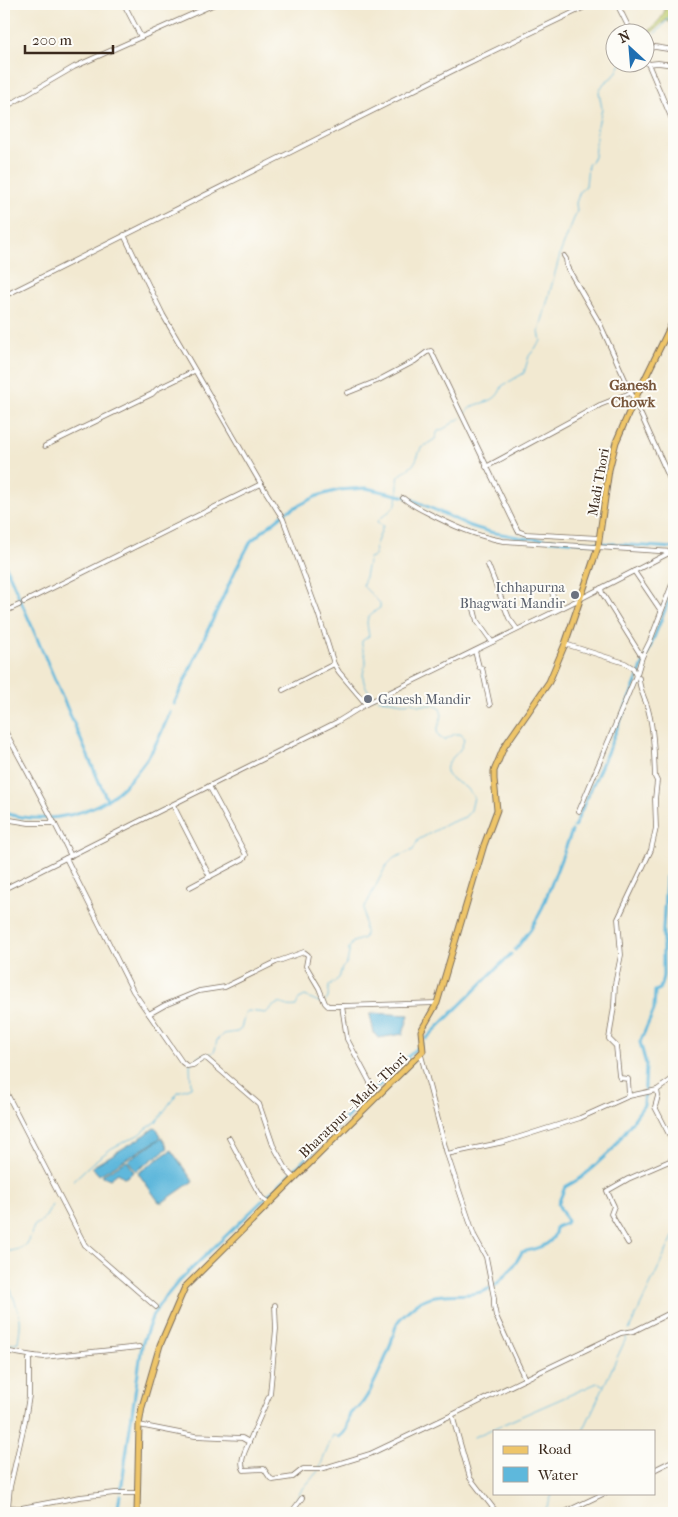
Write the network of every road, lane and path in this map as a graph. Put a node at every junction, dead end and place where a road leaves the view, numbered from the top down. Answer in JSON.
{"nodes":[{"id":1,"x":124,"y":4,"type":"edge"},
{"id":2,"x":215,"y":4,"type":"edge"},
{"id":3,"x":591,"y":4,"type":"edge"},
{"id":4,"x":617,"y":4,"type":"edge"},
{"id":5,"x":626,"y":22,"type":"edge"},
{"id":6,"x":141,"y":37,"type":"junction"},
{"id":7,"x":656,"y":47,"type":"edge"},
{"id":8,"x":674,"y":50,"type":"edge"},
{"id":9,"x":656,"y":63,"type":"edge"},
{"id":10,"x":674,"y":65,"type":"edge"},
{"id":11,"x":651,"y":72,"type":"edge"},
{"id":12,"x":4,"y":108,"type":"edge"},
{"id":13,"x":674,"y":124,"type":"edge"},
{"id":14,"x":124,"y":235,"type":"junction"},
{"id":15,"x":564,"y":256,"type":"dead end"},
{"id":16,"x":4,"y":296,"type":"edge"},
{"id":17,"x":674,"y":319,"type":"edge"},
{"id":18,"x":194,"y":371,"type":"junction"},
{"id":19,"x":347,"y":393,"type":"dead end"},
{"id":20,"x":630,"y":393,"type":"junction"},
{"id":21,"x":634,"y":401,"type":"junction"},
{"id":22,"x":45,"y":446,"type":"dead end"},
{"id":23,"x":486,"y":467,"type":"junction"},
{"id":24,"x":261,"y":484,"type":"junction"},
{"id":25,"x":674,"y":488,"type":"edge"},
{"id":26,"x":403,"y":498,"type":"dead end"},
{"id":27,"x":598,"y":543,"type":"junction"},
{"id":28,"x":673,"y":552,"type":"edge"},
{"id":29,"x":488,"y":565,"type":"dead end"},
{"id":30,"x":634,"y":571,"type":"junction"},
{"id":31,"x":674,"y":579,"type":"edge"},
{"id":32,"x":601,"y":588,"type":"junction"},
{"id":33,"x":552,"y":592,"type":"dead end"},
{"id":34,"x":580,"y":599,"type":"junction"},
{"id":35,"x":24,"y":602,"type":"dead end"},
{"id":36,"x":19,"y":605,"type":"dead end"},
{"id":37,"x":474,"y":609,"type":"dead end"},
{"id":38,"x":556,"y":610,"type":"junction"},
{"id":39,"x":661,"y":611,"type":"junction"},
{"id":40,"x":4,"y":612,"type":"edge"},
{"id":41,"x":517,"y":629,"type":"junction"},
{"id":42,"x":492,"y":642,"type":"junction"},
{"id":43,"x":565,"y":644,"type":"junction"},
{"id":44,"x":476,"y":651,"type":"junction"},
{"id":45,"x":642,"y":657,"type":"junction"},
{"id":46,"x":334,"y":664,"type":"junction"},
{"id":47,"x":637,"y":673,"type":"junction"},
{"id":48,"x":639,"y":678,"type":"dead end"},
{"id":49,"x":283,"y":690,"type":"dead end"},
{"id":50,"x":366,"y":704,"type":"junction"},
{"id":51,"x":490,"y":704,"type":"dead end"},
{"id":52,"x":4,"y":729,"type":"edge"},
{"id":53,"x":209,"y":786,"type":"junction"},
{"id":54,"x":173,"y":805,"type":"junction"},
{"id":55,"x":579,"y":811,"type":"dead end"},
{"id":56,"x":4,"y":819,"type":"edge"},
{"id":57,"x":54,"y":820,"type":"junction"},
{"id":58,"x":71,"y":856,"type":"junction"},
{"id":59,"x":66,"y":858,"type":"junction"},
{"id":60,"x":210,"y":877,"type":"junction"},
{"id":61,"x":190,"y":887,"type":"dead end"},
{"id":62,"x":4,"y":889,"type":"edge"},
{"id":63,"x":436,"y":1003,"type":"junction"},
{"id":64,"x":342,"y":1006,"type":"junction"},
{"id":65,"x":149,"y":1014,"type":"junction"},
{"id":66,"x":421,"y":1055,"type":"junction"},
{"id":67,"x":674,"y":1078,"type":"edge"},
{"id":68,"x":4,"y":1088,"type":"edge"},
{"id":69,"x":372,"y":1088,"type":"dead end"},
{"id":70,"x":657,"y":1090,"type":"junction"},
{"id":71,"x":629,"y":1096,"type":"junction"},
{"id":72,"x":229,"y":1138,"type":"dead end"},
{"id":73,"x":674,"y":1144,"type":"edge"},
{"id":74,"x":447,"y":1154,"type":"junction"},
{"id":75,"x":674,"y":1159,"type":"edge"},
{"id":76,"x":294,"y":1178,"type":"junction"},
{"id":77,"x":269,"y":1203,"type":"junction"},
{"id":78,"x":628,"y":1243,"type":"dead end"},
{"id":79,"x":275,"y":1305,"type":"dead end"},
{"id":80,"x":156,"y":1307,"type":"dead end"},
{"id":81,"x":674,"y":1312,"type":"edge"},
{"id":82,"x":139,"y":1347,"type":"dead end"},
{"id":83,"x":4,"y":1350,"type":"edge"},
{"id":84,"x":34,"y":1356,"type":"junction"},
{"id":85,"x":525,"y":1379,"type":"junction"},
{"id":86,"x":452,"y":1415,"type":"junction"},
{"id":87,"x":139,"y":1425,"type":"junction"},
{"id":88,"x":249,"y":1442,"type":"junction"},
{"id":89,"x":674,"y":1460,"type":"edge"},
{"id":90,"x":656,"y":1469,"type":"edge"},
{"id":91,"x":137,"y":1493,"type":"junction"},
{"id":92,"x":603,"y":1494,"type":"edge"},
{"id":93,"x":302,"y":1498,"type":"dead end"},
{"id":94,"x":6,"y":1507,"type":"edge"},
{"id":95,"x":137,"y":1513,"type":"edge"},
{"id":96,"x":294,"y":1513,"type":"edge"},
{"id":97,"x":497,"y":1513,"type":"edge"},
{"id":98,"x":563,"y":1513,"type":"edge"}],
"edges":[{"from":1,"to":6,"type":"street"},
{"from":2,"to":6,"type":"street"},
{"from":3,"to":14,"type":"street"},
{"from":4,"to":5,"type":"street"},
{"from":6,"to":12,"type":"street"},
{"from":7,"to":8,"type":"street"},
{"from":9,"to":10,"type":"street"},
{"from":11,"to":13,"type":"street"},
{"from":14,"to":16,"type":"street"},
{"from":14,"to":18,"type":"street"},
{"from":15,"to":20,"type":"street"},
{"from":17,"to":21,"type":"main road","name":"Madi Thori"},
{"from":18,"to":22,"type":"street"},
{"from":18,"to":24,"type":"street"},
{"from":19,"to":23,"type":"street"},
{"from":20,"to":21,"type":"street"},
{"from":20,"to":23,"type":"street"},
{"from":21,"to":25,"type":"street"},
{"from":21,"to":27,"type":"main road","name":"Madi Thori"},
{"from":23,"to":27,"type":"street"},
{"from":24,"to":35,"type":"street"},
{"from":24,"to":46,"type":"street"},
{"from":26,"to":27,"type":"street"},
{"from":27,"to":28,"type":"street"},
{"from":27,"to":34,"type":"main road","name":"Bharatpur - Madi -Thori"},
{"from":28,"to":30,"type":"street"},
{"from":29,"to":41,"type":"street"},
{"from":30,"to":32,"type":"street"},
{"from":30,"to":39,"type":"street"},
{"from":31,"to":39,"type":"street"},
{"from":32,"to":34,"type":"street"},
{"from":32,"to":45,"type":"street"},
{"from":33,"to":38,"type":"street"},
{"from":34,"to":38,"type":"street"},
{"from":34,"to":43,"type":"main road","name":"Bharatpur - Madi -Thori"},
{"from":36,"to":40,"type":"street"},
{"from":37,"to":42,"type":"street"},
{"from":38,"to":41,"type":"street"},
{"from":39,"to":45,"type":"street"},
{"from":41,"to":42,"type":"street"},
{"from":42,"to":44,"type":"street"},
{"from":43,"to":47,"type":"street"},
{"from":43,"to":63,"type":"main road","name":"Bharatpur - Madi -Thori"},
{"from":44,"to":50,"type":"street"},
{"from":44,"to":51,"type":"street"},
{"from":45,"to":47,"type":"street"},
{"from":46,"to":49,"type":"street"},
{"from":46,"to":50,"type":"street"},
{"from":47,"to":55,"type":"street"},
{"from":48,"to":71,"type":"street"},
{"from":50,"to":53,"type":"street"},
{"from":52,"to":57,"type":"street"},
{"from":53,"to":54,"type":"street"},
{"from":53,"to":60,"type":"street"},
{"from":54,"to":58,"type":"street"},
{"from":54,"to":60,"type":"street"},
{"from":56,"to":57,"type":"street"},
{"from":57,"to":58,"type":"street"},
{"from":58,"to":59,"type":"street"},
{"from":59,"to":62,"type":"street"},
{"from":59,"to":65,"type":"street"},
{"from":60,"to":61,"type":"street"},
{"from":63,"to":64,"type":"street"},
{"from":63,"to":66,"type":"main road","name":"Bharatpur - Madi -Thori"},
{"from":64,"to":65,"type":"street"},
{"from":64,"to":69,"type":"street"},
{"from":65,"to":76,"type":"street"},
{"from":66,"to":74,"type":"street"},
{"from":66,"to":76,"type":"main road","name":"Bharatpur - Madi -Thori"},
{"from":67,"to":70,"type":"street"},
{"from":68,"to":80,"type":"street"},
{"from":70,"to":71,"type":"street"},
{"from":70,"to":73,"type":"street"},
{"from":71,"to":74,"type":"street"},
{"from":72,"to":77,"type":"street"},
{"from":74,"to":85,"type":"street"},
{"from":75,"to":78,"type":"street"},
{"from":76,"to":77,"type":"main road","name":"Bharatpur - Madi -Thori"},
{"from":77,"to":87,"type":"main road","name":"Bharatpur - Madi -Thori"},
{"from":79,"to":88,"type":"street"},
{"from":81,"to":85,"type":"street"},
{"from":82,"to":84,"type":"street"},
{"from":83,"to":84,"type":"street"},
{"from":84,"to":94,"type":"street"},
{"from":85,"to":86,"type":"street"},
{"from":86,"to":88,"type":"street"},
{"from":86,"to":97,"type":"street"},
{"from":87,"to":88,"type":"street"},
{"from":87,"to":91,"type":"main road","name":"Bharatpur - Madi -Thori"},
{"from":89,"to":90,"type":"street"},
{"from":91,"to":94,"type":"street"},
{"from":91,"to":95,"type":"main road","name":"Bharatpur - Madi -Thori"},
{"from":92,"to":98,"type":"street"},
{"from":93,"to":96,"type":"street"}]}
